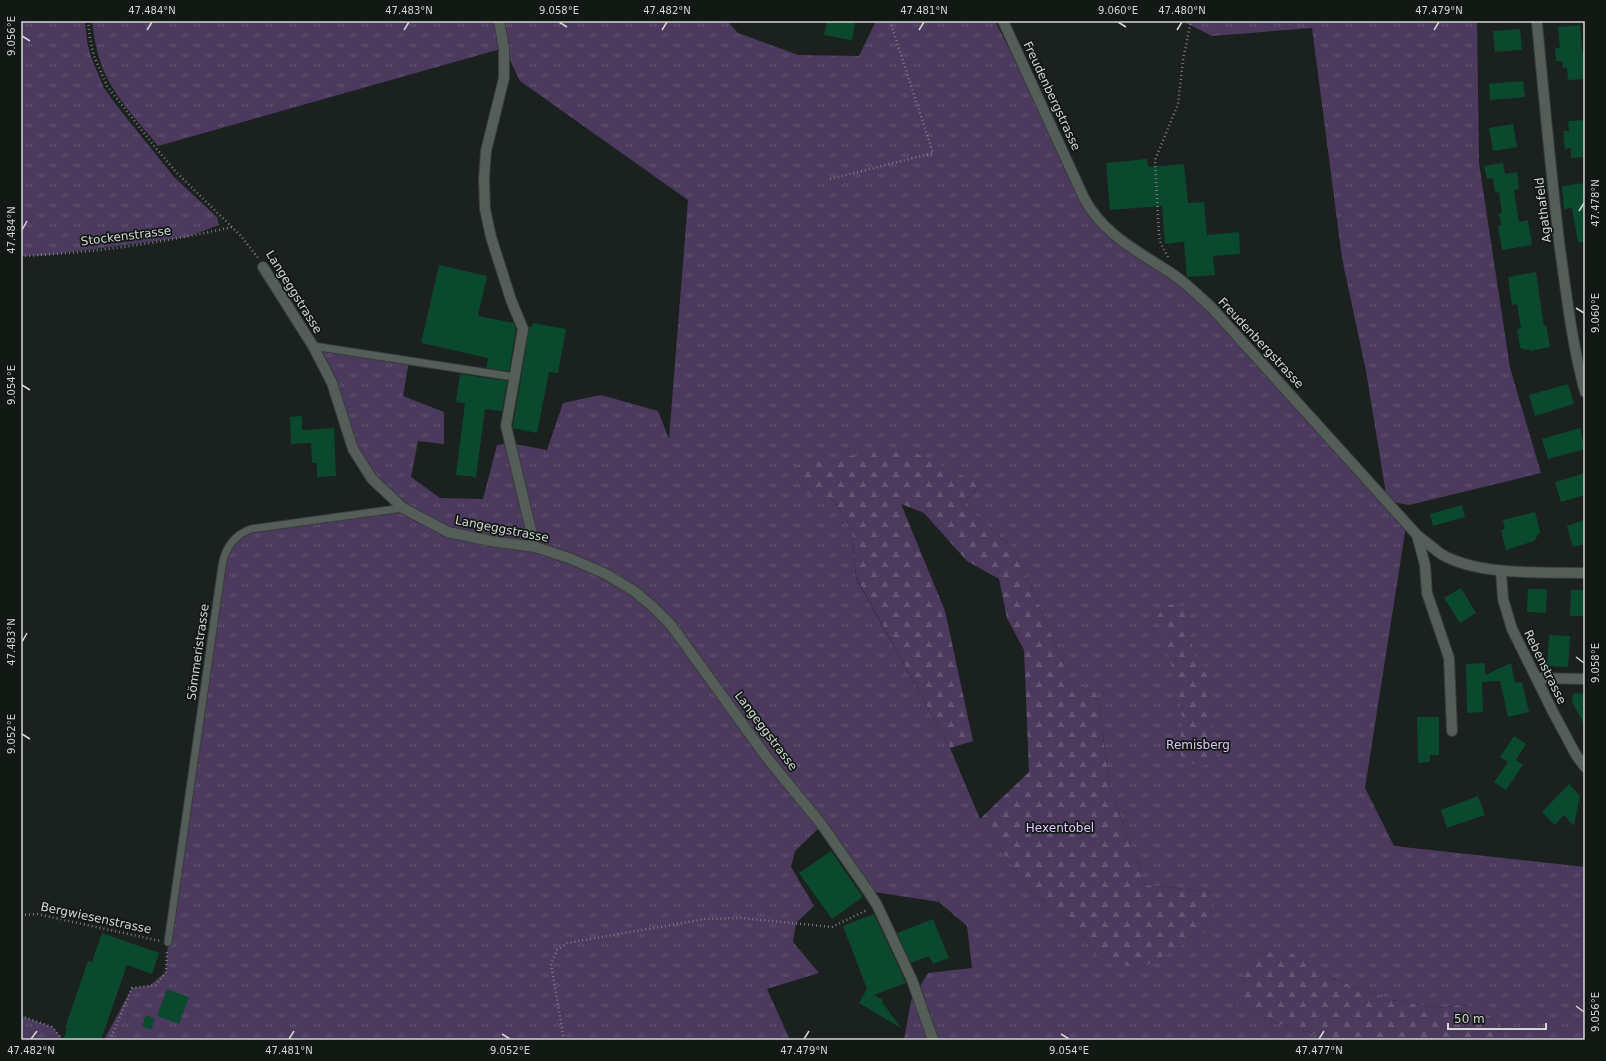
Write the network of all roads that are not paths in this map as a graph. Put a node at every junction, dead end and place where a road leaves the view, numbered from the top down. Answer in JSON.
{"nodes":[{"id":1,"x":499,"y":21,"type":"edge"},
{"id":2,"x":1003,"y":21,"type":"edge"},
{"id":3,"x":1537,"y":23,"type":"dead end"},
{"id":4,"x":263,"y":267,"type":"road end"},
{"id":5,"x":313,"y":346,"type":"junction"},
{"id":6,"x":514,"y":377,"type":"junction"},
{"id":7,"x":1585,"y":392,"type":"edge"},
{"id":8,"x":403,"y":508,"type":"junction"},
{"id":9,"x":1417,"y":535,"type":"junction"},
{"id":10,"x":535,"y":547,"type":"junction"},
{"id":11,"x":1501,"y":571,"type":"junction"},
{"id":12,"x":1585,"y":573,"type":"edge"},
{"id":13,"x":1537,"y":678,"type":"junction"},
{"id":14,"x":1585,"y":679,"type":"edge"},
{"id":15,"x":1452,"y":731,"type":"dead end"},
{"id":16,"x":1585,"y":767,"type":"edge"},
{"id":17,"x":168,"y":942,"type":"road end"},
{"id":18,"x":933,"y":1040,"type":"edge"}],
"edges":[{"from":1,"to":6,"type":"street"},
{"from":2,"to":9,"type":"street","name":"Freudenbergstrasse"},
{"from":3,"to":7,"type":"street","name":"Agathafeld"},
{"from":4,"to":5,"type":"street","name":"Langeggstrasse"},
{"from":5,"to":6,"type":"lane"},
{"from":5,"to":8,"type":"street","name":"Langeggstrasse"},
{"from":6,"to":10,"type":"street"},
{"from":8,"to":10,"type":"street","name":"Langeggstrasse"},
{"from":8,"to":17,"type":"lane","name":"Sömmeristrasse"},
{"from":9,"to":11,"type":"street","name":"Freudenbergstrasse"},
{"from":9,"to":15,"type":"street"},
{"from":10,"to":18,"type":"street","name":"Langeggstrasse"},
{"from":11,"to":12,"type":"street","name":"Freudenbergstrasse"},
{"from":11,"to":13,"type":"street","name":"Rebenstrasse"},
{"from":13,"to":14,"type":"street"},
{"from":13,"to":16,"type":"street","name":"Rebenstrasse"}]}
